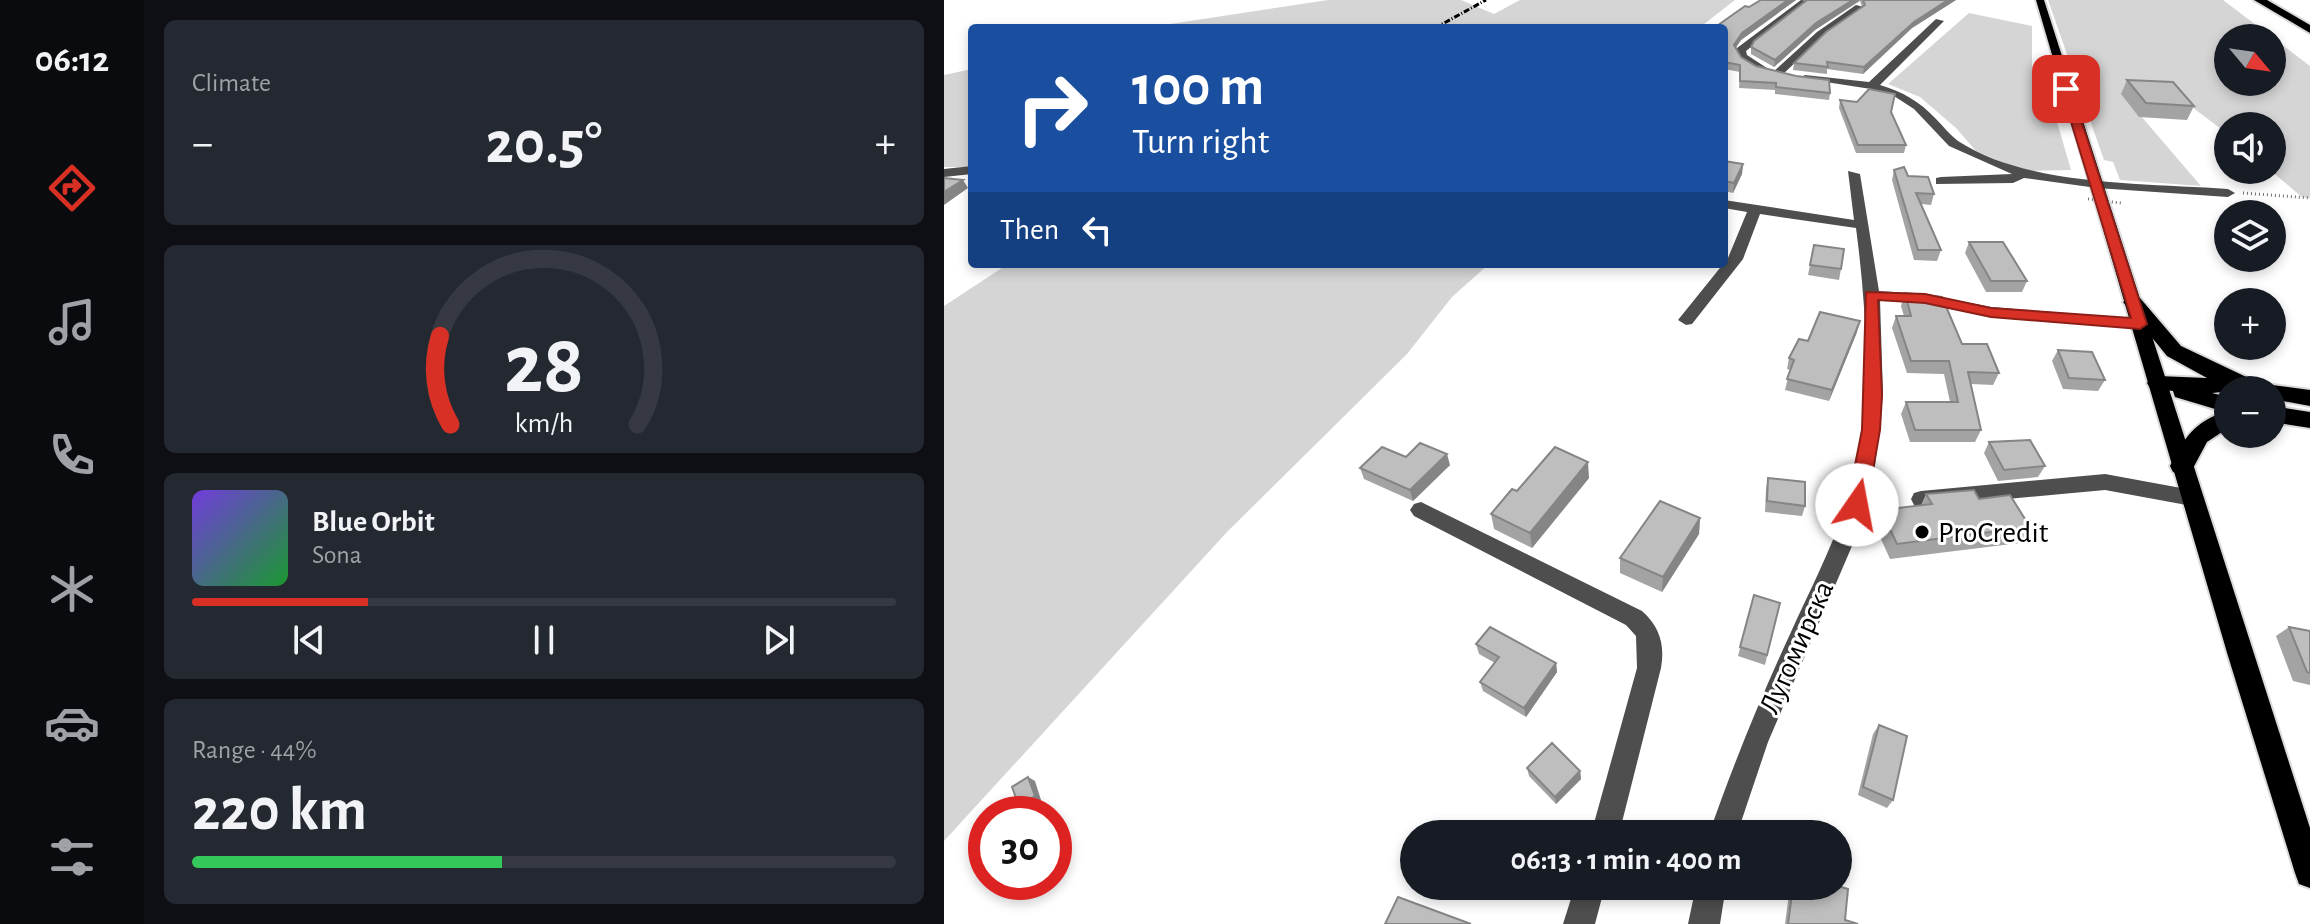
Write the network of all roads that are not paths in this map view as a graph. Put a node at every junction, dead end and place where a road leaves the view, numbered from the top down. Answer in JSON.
{"nodes":[{"id":1,"x":2040,"y":0,"type":"edge"},
{"id":2,"x":2282,"y":0,"type":"edge"},
{"id":3,"x":1805,"y":1,"type":"edge"},
{"id":4,"x":2264,"y":3,"type":"edge"},
{"id":5,"x":1859,"y":7,"type":"edge"},
{"id":6,"x":2310,"y":16,"type":"edge"},
{"id":7,"x":1939,"y":21,"type":"dead end"},
{"id":8,"x":2310,"y":30,"type":"edge"},
{"id":9,"x":2310,"y":37,"type":"edge"},
{"id":10,"x":1777,"y":74,"type":"junction"},
{"id":11,"x":1872,"y":86,"type":"junction"},
{"id":12,"x":968,"y":170,"type":"edge"},
{"id":13,"x":944,"y":173,"type":"edge"},
{"id":14,"x":1853,"y":174,"type":"dead end"},
{"id":15,"x":2022,"y":174,"type":"junction"},
{"id":16,"x":1941,"y":181,"type":"dead end"},
{"id":17,"x":2097,"y":184,"type":"junction"},
{"id":18,"x":2228,"y":193,"type":"road end"},
{"id":19,"x":1728,"y":205,"type":"edge"},
{"id":20,"x":1755,"y":209,"type":"junction"},
{"id":21,"x":1862,"y":225,"type":"junction"},
{"id":22,"x":1728,"y":268,"type":"edge"},
{"id":23,"x":1728,"y":268,"type":"edge"},
{"id":24,"x":1871,"y":295,"type":"junction"},
{"id":25,"x":2133,"y":302,"type":"junction"},
{"id":26,"x":1686,"y":320,"type":"dead end"},
{"id":27,"x":2140,"y":324,"type":"junction"},
{"id":28,"x":2224,"y":376,"type":"edge"},
{"id":29,"x":2158,"y":383,"type":"junction"},
{"id":30,"x":2214,"y":387,"type":"edge"},
{"id":31,"x":2286,"y":394,"type":"edge"},
{"id":32,"x":2310,"y":398,"type":"edge"},
{"id":33,"x":2214,"y":401,"type":"edge"},
{"id":34,"x":2286,"y":416,"type":"edge"},
{"id":35,"x":2310,"y":420,"type":"edge"},
{"id":36,"x":2214,"y":424,"type":"edge"},
{"id":37,"x":2182,"y":466,"type":"junction"},
{"id":38,"x":2192,"y":498,"type":"junction"},
{"id":39,"x":1921,"y":499,"type":"dead end"},
{"id":40,"x":1421,"y":510,"type":"dead end"},
{"id":41,"x":1609,"y":820,"type":"edge"},
{"id":42,"x":1728,"y":820,"type":"edge"},
{"id":43,"x":2310,"y":873,"type":"edge"},
{"id":44,"x":1586,"y":900,"type":"edge"},
{"id":45,"x":1708,"y":900,"type":"edge"},
{"id":46,"x":1579,"y":924,"type":"edge"},
{"id":47,"x":1704,"y":924,"type":"edge"}],
"edges":[{"from":1,"to":17,"type":"main road"},
{"from":2,"to":6,"type":"highway"},
{"from":3,"to":10,"type":"street"},
{"from":4,"to":8,"type":"highway"},
{"from":4,"to":9,"type":"highway"},
{"from":5,"to":10,"type":"street"},
{"from":7,"to":11,"type":"street"},
{"from":10,"to":11,"type":"street"},
{"from":11,"to":15,"type":"street"},
{"from":12,"to":13,"type":"street"},
{"from":14,"to":21,"type":"street","name":"Лугомирска"},
{"from":15,"to":16,"type":"street"},
{"from":15,"to":17,"type":"street"},
{"from":17,"to":18,"type":"street"},
{"from":17,"to":25,"type":"main road"},
{"from":19,"to":20,"type":"street"},
{"from":20,"to":21,"type":"street"},
{"from":20,"to":23,"type":"street"},
{"from":21,"to":24,"type":"street","name":"Лугомирска"},
{"from":22,"to":26,"type":"street"},
{"from":24,"to":27,"type":"street"},
{"from":24,"to":42,"type":"street","name":"Лугомирска"},
{"from":25,"to":27,"type":"main road"},
{"from":25,"to":28,"type":"highway"},
{"from":27,"to":29,"type":"main road"},
{"from":29,"to":30,"type":"highway"},
{"from":29,"to":33,"type":"highway"},
{"from":29,"to":37,"type":"main road"},
{"from":31,"to":32,"type":"highway"},
{"from":34,"to":35,"type":"highway"},
{"from":36,"to":37,"type":"highway"},
{"from":37,"to":38,"type":"main road"},
{"from":38,"to":39,"type":"street"},
{"from":38,"to":43,"type":"main road"},
{"from":40,"to":41,"type":"street"},
{"from":44,"to":46,"type":"street"},
{"from":45,"to":47,"type":"street"}]}
